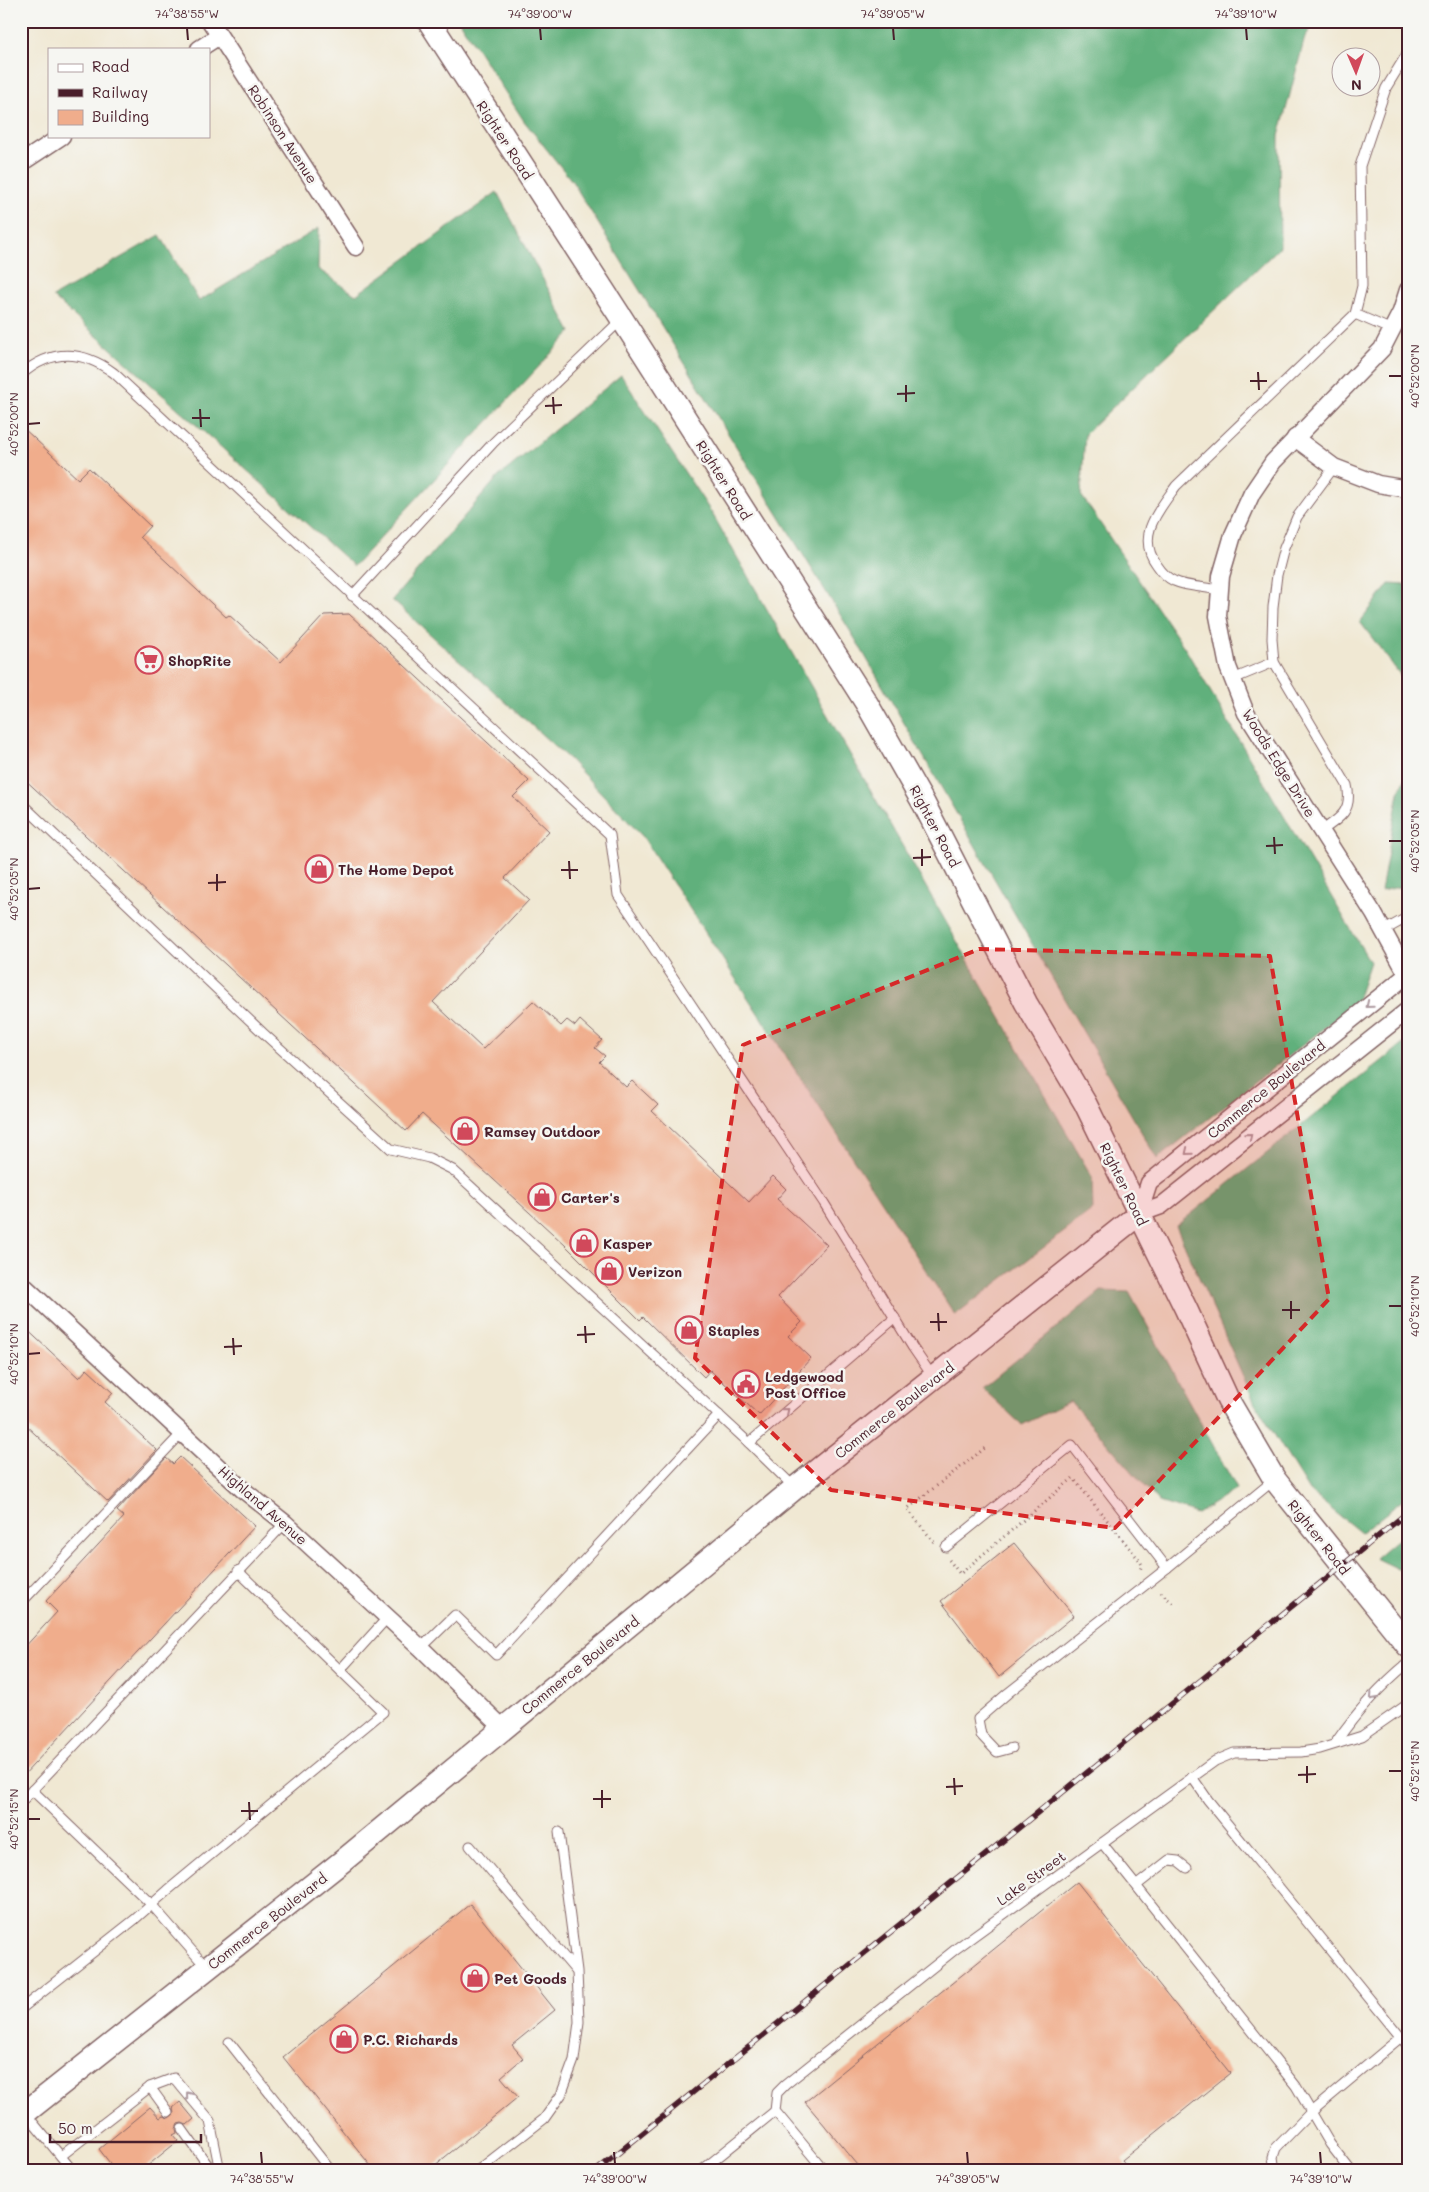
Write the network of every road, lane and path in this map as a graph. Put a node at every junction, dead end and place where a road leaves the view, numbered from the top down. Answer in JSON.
{"nodes":[{"id":1,"x":210,"y":21,"type":"edge"},
{"id":2,"x":429,"y":21,"type":"edge"},
{"id":3,"x":220,"y":36,"type":"junction"},
{"id":4,"x":201,"y":48,"type":"edge"},
{"id":5,"x":1408,"y":52,"type":"edge"},
{"id":6,"x":59,"y":138,"type":"edge"},
{"id":7,"x":21,"y":164,"type":"edge"},
{"id":8,"x":356,"y":248,"type":"dead end"},
{"id":9,"x":1408,"y":290,"type":"edge"},
{"id":10,"x":1355,"y":314,"type":"junction"},
{"id":11,"x":622,"y":319,"type":"junction"},
{"id":12,"x":1392,"y":330,"type":"junction"},
{"id":13,"x":21,"y":375,"type":"edge"},
{"id":14,"x":1295,"y":438,"type":"junction"},
{"id":15,"x":1334,"y":467,"type":"junction"},
{"id":16,"x":1408,"y":489,"type":"edge"},
{"id":17,"x":1220,"y":590,"type":"junction"},
{"id":18,"x":352,"y":596,"type":"junction"},
{"id":19,"x":1274,"y":662,"type":"junction"},
{"id":20,"x":1233,"y":679,"type":"junction"},
{"id":21,"x":21,"y":803,"type":"edge"},
{"id":22,"x":1321,"y":831,"type":"junction"},
{"id":23,"x":1408,"y":917,"type":"edge"},
{"id":24,"x":1383,"y":932,"type":"junction"},
{"id":25,"x":1407,"y":975,"type":"edge"},
{"id":26,"x":1408,"y":1010,"type":"edge"},
{"id":27,"x":1139,"y":1214,"type":"junction"},
{"id":28,"x":21,"y":1283,"type":"edge"},
{"id":29,"x":895,"y":1318,"type":"junction"},
{"id":30,"x":934,"y":1378,"type":"junction"},
{"id":31,"x":719,"y":1415,"type":"junction"},
{"id":32,"x":182,"y":1433,"type":"junction"},
{"id":33,"x":749,"y":1443,"type":"junction"},
{"id":34,"x":986,"y":1448,"type":"dead end"},
{"id":35,"x":1274,"y":1480,"type":"junction"},
{"id":36,"x":795,"y":1488,"type":"junction"},
{"id":37,"x":285,"y":1523,"type":"junction"},
{"id":38,"x":936,"y":1545,"type":"dead end"},
{"id":39,"x":946,"y":1547,"type":"dead end"},
{"id":40,"x":948,"y":1559,"type":"dead end"},
{"id":41,"x":1167,"y":1568,"type":"junction"},
{"id":42,"x":238,"y":1571,"type":"junction"},
{"id":43,"x":1133,"y":1576,"type":"dead end"},
{"id":44,"x":21,"y":1603,"type":"edge"},
{"id":45,"x":388,"y":1617,"type":"junction"},
{"id":46,"x":1408,"y":1646,"type":"edge"},
{"id":47,"x":421,"y":1648,"type":"junction"},
{"id":48,"x":1408,"y":1663,"type":"edge"},
{"id":49,"x":340,"y":1670,"type":"junction"},
{"id":50,"x":1408,"y":1704,"type":"edge"},
{"id":51,"x":503,"y":1728,"type":"junction"},
{"id":52,"x":1336,"y":1742,"type":"junction"},
{"id":53,"x":1012,"y":1748,"type":"dead end"},
{"id":54,"x":1192,"y":1777,"type":"junction"},
{"id":55,"x":32,"y":1790,"type":"junction"},
{"id":56,"x":21,"y":1802,"type":"edge"},
{"id":57,"x":559,"y":1832,"type":"dead end"},
{"id":58,"x":1102,"y":1843,"type":"junction"},
{"id":59,"x":470,"y":1846,"type":"dead end"},
{"id":60,"x":1187,"y":1868,"type":"dead end"},
{"id":61,"x":1137,"y":1885,"type":"junction"},
{"id":62,"x":151,"y":1904,"type":"junction"},
{"id":63,"x":207,"y":1969,"type":"junction"},
{"id":64,"x":576,"y":1971,"type":"junction"},
{"id":65,"x":21,"y":2009,"type":"edge"},
{"id":66,"x":1401,"y":2037,"type":"junction"},
{"id":67,"x":229,"y":2042,"type":"dead end"},
{"id":68,"x":1408,"y":2046,"type":"edge"},
{"id":69,"x":150,"y":2087,"type":"junction"},
{"id":70,"x":775,"y":2106,"type":"junction"},
{"id":71,"x":168,"y":2112,"type":"dead end"},
{"id":72,"x":1310,"y":2112,"type":"junction"},
{"id":73,"x":23,"y":2115,"type":"edge"},
{"id":74,"x":182,"y":2129,"type":"dead end"},
{"id":75,"x":61,"y":2156,"type":"junction"},
{"id":76,"x":73,"y":2171,"type":"edge"},
{"id":77,"x":212,"y":2171,"type":"edge"},
{"id":78,"x":220,"y":2171,"type":"edge"},
{"id":79,"x":332,"y":2171,"type":"edge"},
{"id":80,"x":477,"y":2171,"type":"edge"},
{"id":81,"x":701,"y":2171,"type":"edge"},
{"id":82,"x":825,"y":2171,"type":"edge"},
{"id":83,"x":1275,"y":2171,"type":"edge"},
{"id":84,"x":1351,"y":2171,"type":"edge"}],
"edges":[{"from":1,"to":3,"type":"street","name":"Robinson Avenue"},
{"from":2,"to":11,"type":"street","name":"Righter Road"},
{"from":3,"to":4,"type":"street"},
{"from":3,"to":8,"type":"street","name":"Robinson Avenue"},
{"from":5,"to":10,"type":"lane"},
{"from":6,"to":7,"type":"street"},
{"from":9,"to":12,"type":"street","name":"Woods Edge Drive"},
{"from":10,"to":12,"type":"lane"},
{"from":10,"to":17,"type":"lane"},
{"from":11,"to":18,"type":"lane"},
{"from":11,"to":27,"type":"street","name":"Righter Road"},
{"from":12,"to":14,"type":"street","name":"Woods Edge Drive"},
{"from":13,"to":18,"type":"lane"},
{"from":14,"to":15,"type":"street"},
{"from":14,"to":17,"type":"street","name":"Woods Edge Drive"},
{"from":15,"to":16,"type":"street"},
{"from":15,"to":19,"type":"lane"},
{"from":17,"to":20,"type":"street","name":"Woods Edge Drive"},
{"from":18,"to":29,"type":"lane"},
{"from":19,"to":20,"type":"lane"},
{"from":19,"to":22,"type":"lane"},
{"from":20,"to":22,"type":"street","name":"Woods Edge Drive"},
{"from":21,"to":31,"type":"lane"},
{"from":22,"to":24,"type":"street","name":"Woods Edge Drive"},
{"from":23,"to":24,"type":"lane"},
{"from":24,"to":25,"type":"street","name":"Woods Edge Drive"},
{"from":25,"to":27,"type":"street","name":"Commerce Boulevard","one_way":true},
{"from":27,"to":26,"type":"street","name":"Commerce Boulevard","one_way":true},
{"from":27,"to":30,"type":"street","name":"Commerce Boulevard"},
{"from":27,"to":35,"type":"street","name":"Righter Road"},
{"from":28,"to":32,"type":"street","name":"Highland Avenue"},
{"from":29,"to":30,"type":"lane"},
{"from":33,"to":29,"type":"lane","one_way":true},
{"from":30,"to":36,"type":"street","name":"Commerce Boulevard"},
{"from":31,"to":33,"type":"lane"},
{"from":31,"to":47,"type":"lane"},
{"from":32,"to":37,"type":"street","name":"Highland Avenue"},
{"from":32,"to":44,"type":"lane"},
{"from":33,"to":36,"type":"lane"},
{"from":34,"to":38,"type":"path"},
{"from":35,"to":41,"type":"lane"},
{"from":35,"to":46,"type":"street","name":"Righter Road"},
{"from":36,"to":51,"type":"street","name":"Commerce Boulevard"},
{"from":37,"to":42,"type":"lane"},
{"from":37,"to":45,"type":"street","name":"Highland Avenue"},
{"from":39,"to":41,"type":"lane"},
{"from":40,"to":43,"type":"path"},
{"from":41,"to":53,"type":"lane"},
{"from":42,"to":49,"type":"lane"},
{"from":42,"to":55,"type":"lane"},
{"from":45,"to":47,"type":"street","name":"Highland Avenue"},
{"from":45,"to":49,"type":"lane"},
{"from":47,"to":51,"type":"street","name":"Highland Avenue"},
{"from":48,"to":52,"type":"lane","one_way":true},
{"from":49,"to":62,"type":"lane"},
{"from":50,"to":52,"type":"lane","name":"Lake Street"},
{"from":51,"to":63,"type":"street","name":"Commerce Boulevard"},
{"from":52,"to":54,"type":"lane","name":"Lake Street"},
{"from":54,"to":58,"type":"lane","name":"Lake Street"},
{"from":54,"to":66,"type":"lane"},
{"from":55,"to":56,"type":"lane"},
{"from":55,"to":62,"type":"lane"},
{"from":57,"to":64,"type":"lane"},
{"from":58,"to":61,"type":"lane"},
{"from":58,"to":70,"type":"lane","name":"Lake Street"},
{"from":59,"to":64,"type":"lane"},
{"from":60,"to":61,"type":"lane"},
{"from":61,"to":72,"type":"lane"},
{"from":62,"to":63,"type":"lane"},
{"from":62,"to":65,"type":"lane"},
{"from":63,"to":73,"type":"street","name":"Commerce Boulevard"},
{"from":64,"to":80,"type":"lane"},
{"from":66,"to":68,"type":"lane"},
{"from":66,"to":72,"type":"lane"},
{"from":67,"to":79,"type":"lane"},
{"from":69,"to":71,"type":"lane"},
{"from":69,"to":75,"type":"lane"},
{"from":78,"to":69,"type":"lane","one_way":true},
{"from":70,"to":81,"type":"lane","name":"Lake Street"},
{"from":70,"to":82,"type":"lane"},
{"from":72,"to":83,"type":"lane"},
{"from":72,"to":84,"type":"lane"},
{"from":73,"to":75,"type":"lane"},
{"from":74,"to":77,"type":"lane"},
{"from":75,"to":76,"type":"lane"}]}
